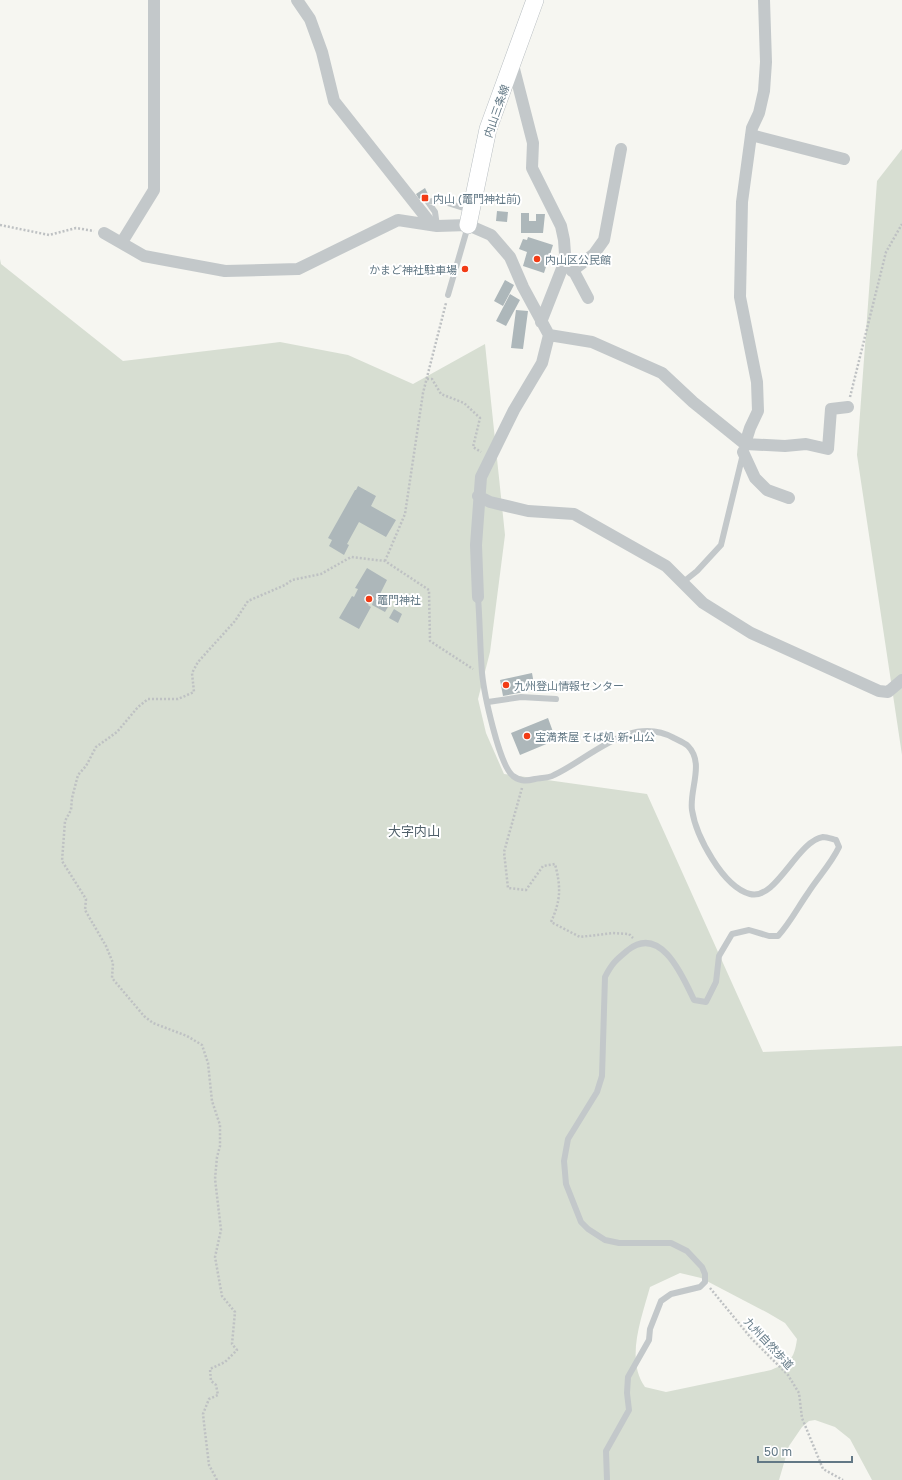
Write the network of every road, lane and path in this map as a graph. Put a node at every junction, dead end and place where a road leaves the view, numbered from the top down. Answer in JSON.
{"nodes":[{"id":1,"x":154,"y":0,"type":"edge"},
{"id":2,"x":297,"y":0,"type":"edge"},
{"id":3,"x":535,"y":0,"type":"edge"},
{"id":4,"x":764,"y":0,"type":"edge"},
{"id":5,"x":513,"y":65,"type":"junction"},
{"id":6,"x":751,"y":135,"type":"junction"},
{"id":7,"x":621,"y":149,"type":"dead end"},
{"id":8,"x":844,"y":159,"type":"dead end"},
{"id":9,"x":469,"y":217,"type":"junction"},
{"id":10,"x":902,"y":224,"type":"edge"},
{"id":11,"x":0,"y":225,"type":"edge"},
{"id":12,"x":435,"y":226,"type":"junction"},
{"id":13,"x":104,"y":233,"type":"joint"},
{"id":14,"x":122,"y":242,"type":"junction"},
{"id":15,"x":565,"y":254,"type":"junction"},
{"id":16,"x":572,"y":271,"type":"junction"},
{"id":17,"x":448,"y":295,"type":"joint"},
{"id":18,"x":588,"y":298,"type":"dead end"},
{"id":19,"x":541,"y":322,"type":"junction"},
{"id":20,"x":549,"y":335,"type":"junction"},
{"id":21,"x":427,"y":379,"type":"junction"},
{"id":22,"x":848,"y":407,"type":"joint"},
{"id":23,"x":744,"y":448,"type":"junction"},
{"id":24,"x":489,"y":458,"type":"junction"},
{"id":25,"x":478,"y":496,"type":"junction"},
{"id":26,"x":789,"y":498,"type":"dead end"},
{"id":27,"x":385,"y":561,"type":"junction"},
{"id":28,"x":682,"y":583,"type":"junction"},
{"id":29,"x":478,"y":597,"type":"joint"},
{"id":30,"x":482,"y":675,"type":"junction"},
{"id":31,"x":902,"y":680,"type":"edge"},
{"id":32,"x":556,"y":699,"type":"dead end"},
{"id":33,"x":488,"y":702,"type":"junction"},
{"id":34,"x":524,"y":782,"type":"junction"},
{"id":35,"x":637,"y":943,"type":"junction"},
{"id":36,"x":705,"y":1282,"type":"junction"},
{"id":37,"x":217,"y":1480,"type":"edge"},
{"id":38,"x":607,"y":1480,"type":"edge"},
{"id":39,"x":843,"y":1480,"type":"edge"}],
"edges":[{"from":1,"to":14,"type":"street"},
{"from":2,"to":12,"type":"street"},
{"from":3,"to":5,"type":"main road","name":"内山三条線"},
{"from":4,"to":6,"type":"street"},
{"from":5,"to":9,"type":"main road","name":"内山三条線"},
{"from":5,"to":15,"type":"street"},
{"from":6,"to":8,"type":"street"},
{"from":6,"to":23,"type":"street"},
{"from":7,"to":16,"type":"street"},
{"from":9,"to":12,"type":"street"},
{"from":9,"to":12,"type":"lane"},
{"from":9,"to":17,"type":"lane"},
{"from":9,"to":19,"type":"street"},
{"from":10,"to":22,"type":"path"},
{"from":11,"to":13,"type":"path"},
{"from":12,"to":14,"type":"street"},
{"from":13,"to":14,"type":"street"},
{"from":15,"to":16,"type":"street"},
{"from":15,"to":19,"type":"street"},
{"from":16,"to":18,"type":"street"},
{"from":17,"to":21,"type":"path"},
{"from":19,"to":20,"type":"street"},
{"from":20,"to":23,"type":"street"},
{"from":20,"to":24,"type":"street"},
{"from":21,"to":24,"type":"path"},
{"from":21,"to":27,"type":"path"},
{"from":22,"to":23,"type":"street"},
{"from":23,"to":26,"type":"street"},
{"from":23,"to":28,"type":"lane"},
{"from":24,"to":25,"type":"street"},
{"from":25,"to":28,"type":"street"},
{"from":25,"to":29,"type":"street"},
{"from":27,"to":30,"type":"path"},
{"from":27,"to":37,"type":"path"},
{"from":28,"to":31,"type":"street"},
{"from":29,"to":30,"type":"lane"},
{"from":30,"to":33,"type":"lane"},
{"from":32,"to":33,"type":"lane"},
{"from":33,"to":34,"type":"lane"},
{"from":34,"to":35,"type":"path"},
{"from":34,"to":35,"type":"lane"},
{"from":35,"to":36,"type":"lane"},
{"from":36,"to":38,"type":"lane"},
{"from":36,"to":39,"type":"path","name":"九州自然歩道"}]}
